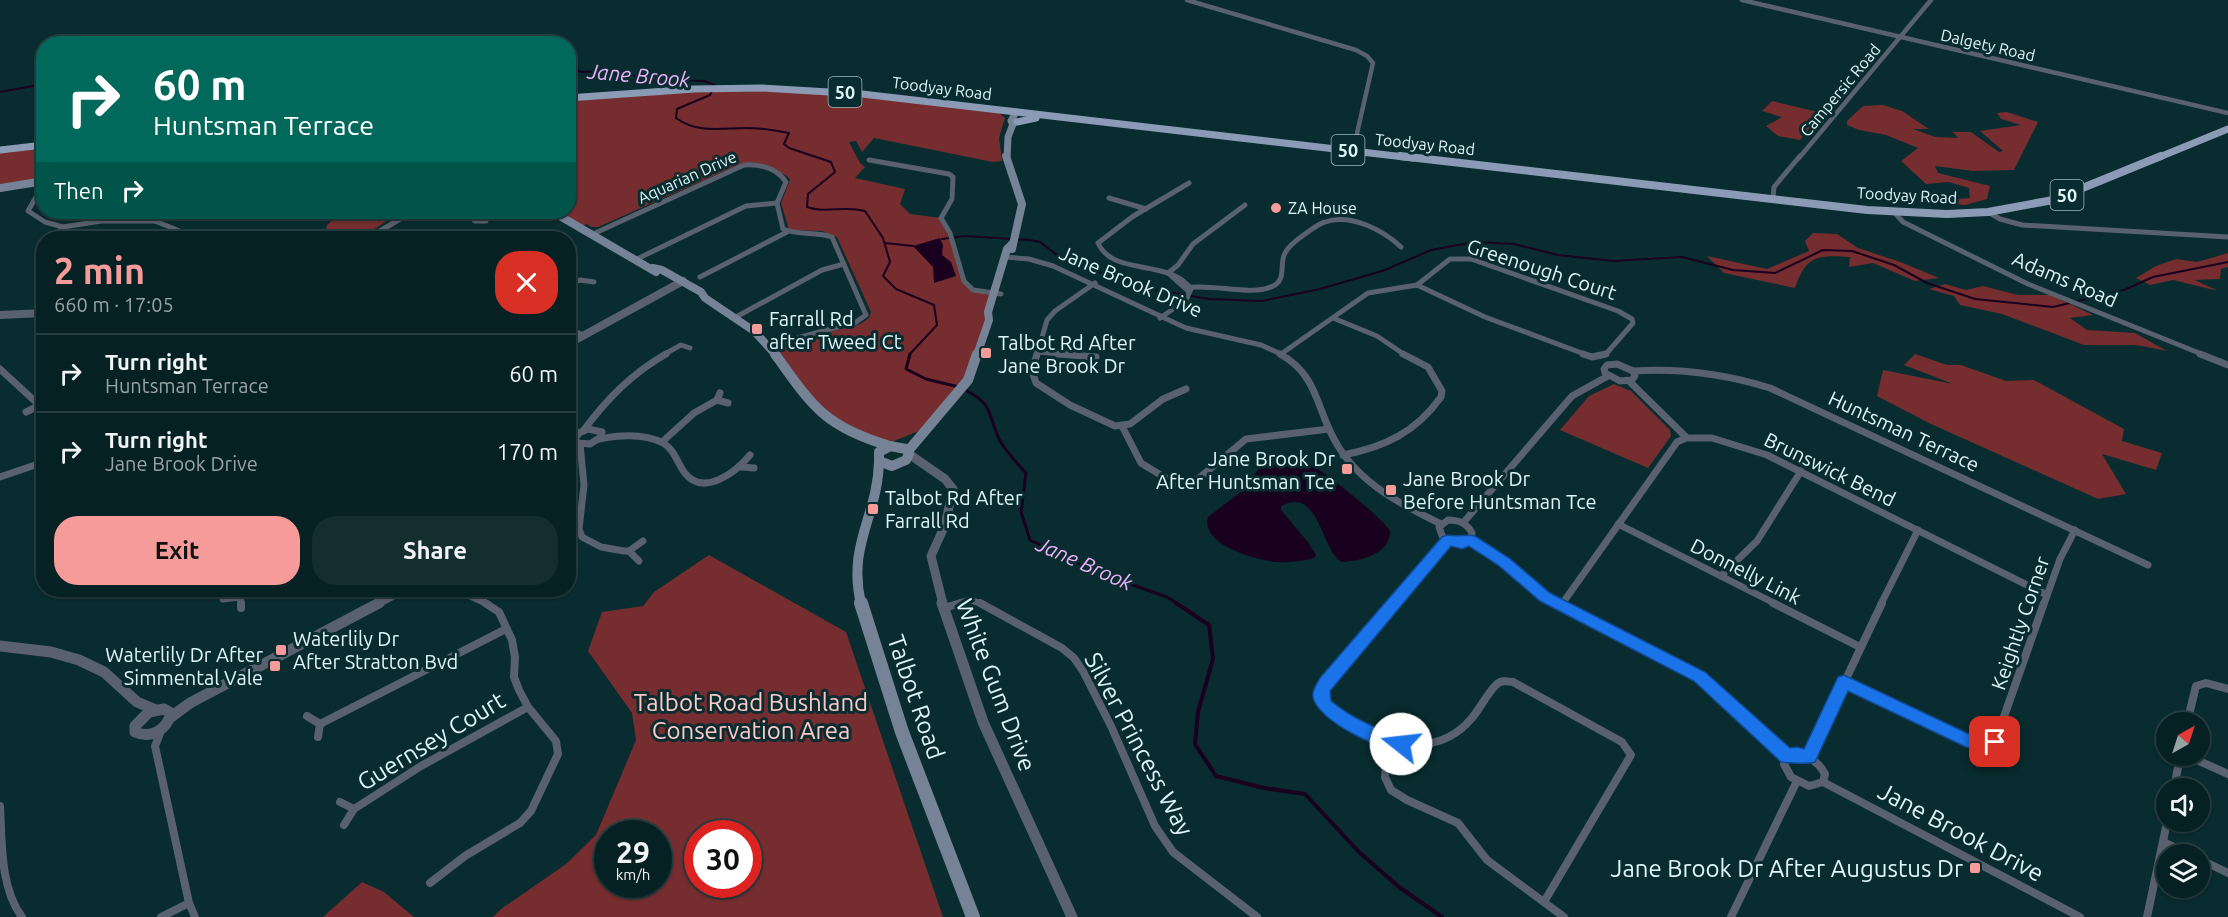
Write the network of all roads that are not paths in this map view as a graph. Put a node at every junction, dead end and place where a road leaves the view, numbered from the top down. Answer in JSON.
{"nodes":[{"id":1,"x":1187,"y":0,"type":"edge"},
{"id":2,"x":1742,"y":0,"type":"edge"},
{"id":3,"x":1931,"y":0,"type":"edge"},
{"id":4,"x":1900,"y":37,"type":"junction"},
{"id":5,"x":576,"y":97,"type":"edge"},
{"id":6,"x":1020,"y":112,"type":"junction"},
{"id":7,"x":2228,"y":113,"type":"edge"},
{"id":8,"x":1090,"y":121,"type":"junction"},
{"id":9,"x":1015,"y":123,"type":"junction"},
{"id":10,"x":2228,"y":129,"type":"edge"},
{"id":11,"x":36,"y":146,"type":"edge"},
{"id":12,"x":0,"y":150,"type":"edge"},
{"id":13,"x":1353,"y":151,"type":"junction"},
{"id":14,"x":869,"y":160,"type":"dead end"},
{"id":15,"x":36,"y":183,"type":"edge"},
{"id":16,"x":1190,"y":183,"type":"dead end"},
{"id":17,"x":0,"y":188,"type":"edge"},
{"id":18,"x":36,"y":196,"type":"edge"},
{"id":19,"x":1109,"y":198,"type":"dead end"},
{"id":20,"x":1773,"y":198,"type":"junction"},
{"id":21,"x":777,"y":203,"type":"junction"},
{"id":22,"x":1245,"y":205,"type":"dead end"},
{"id":23,"x":1146,"y":209,"type":"junction"},
{"id":24,"x":1894,"y":212,"type":"junction"},
{"id":25,"x":1988,"y":212,"type":"junction"},
{"id":26,"x":36,"y":216,"type":"edge"},
{"id":27,"x":40,"y":219,"type":"edge"},
{"id":28,"x":159,"y":219,"type":"edge"},
{"id":29,"x":400,"y":219,"type":"edge"},
{"id":30,"x":473,"y":219,"type":"edge"},
{"id":31,"x":566,"y":219,"type":"edge"},
{"id":32,"x":101,"y":221,"type":"joint"},
{"id":33,"x":155,"y":221,"type":"junction"},
{"id":34,"x":486,"y":221,"type":"dead end"},
{"id":35,"x":63,"y":227,"type":"junction"},
{"id":36,"x":59,"y":231,"type":"edge"},
{"id":37,"x":178,"y":231,"type":"edge"},
{"id":38,"x":380,"y":231,"type":"edge"},
{"id":39,"x":788,"y":232,"type":"junction"},
{"id":40,"x":593,"y":234,"type":"junction"},
{"id":41,"x":2228,"y":237,"type":"edge"},
{"id":42,"x":1401,"y":247,"type":"dead end"},
{"id":43,"x":1007,"y":258,"type":"junction"},
{"id":44,"x":637,"y":259,"type":"junction"},
{"id":45,"x":844,"y":264,"type":"junction"},
{"id":46,"x":1168,"y":273,"type":"junction"},
{"id":47,"x":700,"y":277,"type":"dead end"},
{"id":48,"x":576,"y":279,"type":"edge"},
{"id":49,"x":594,"y":282,"type":"dead end"},
{"id":50,"x":1095,"y":283,"type":"junction"},
{"id":51,"x":682,"y":285,"type":"junction"},
{"id":52,"x":1417,"y":285,"type":"junction"},
{"id":53,"x":1189,"y":289,"type":"junction"},
{"id":54,"x":997,"y":294,"type":"junction"},
{"id":55,"x":36,"y":313,"type":"edge"},
{"id":56,"x":0,"y":315,"type":"edge"},
{"id":57,"x":736,"y":317,"type":"junction"},
{"id":58,"x":1160,"y":318,"type":"junction"},
{"id":59,"x":1334,"y":318,"type":"junction"},
{"id":60,"x":576,"y":332,"type":"edge"},
{"id":61,"x":583,"y":335,"type":"junction"},
{"id":62,"x":576,"y":339,"type":"edge"},
{"id":63,"x":768,"y":346,"type":"junction"},
{"id":64,"x":690,"y":348,"type":"dead end"},
{"id":65,"x":1037,"y":352,"type":"junction"},
{"id":66,"x":1281,"y":354,"type":"junction"},
{"id":67,"x":1096,"y":357,"type":"dead end"},
{"id":68,"x":2228,"y":365,"type":"edge"},
{"id":69,"x":1733,"y":368,"type":"dead end"},
{"id":70,"x":0,"y":369,"type":"edge"},
{"id":71,"x":1633,"y":371,"type":"junction"},
{"id":72,"x":1608,"y":376,"type":"junction"},
{"id":73,"x":1733,"y":377,"type":"junction"},
{"id":74,"x":1629,"y":381,"type":"junction"},
{"id":75,"x":1186,"y":389,"type":"dead end"},
{"id":76,"x":720,"y":393,"type":"dead end"},
{"id":77,"x":36,"y":400,"type":"edge"},
{"id":78,"x":717,"y":400,"type":"junction"},
{"id":79,"x":728,"y":403,"type":"dead end"},
{"id":80,"x":36,"y":406,"type":"edge"},
{"id":81,"x":26,"y":412,"type":"dead end"},
{"id":82,"x":591,"y":425,"type":"junction"},
{"id":83,"x":931,"y":426,"type":"junction"},
{"id":84,"x":1122,"y":426,"type":"junction"},
{"id":85,"x":1329,"y":429,"type":"junction"},
{"id":86,"x":856,"y":435,"type":"junction"},
{"id":87,"x":603,"y":436,"type":"junction"},
{"id":88,"x":576,"y":437,"type":"edge"},
{"id":89,"x":580,"y":437,"type":"junction"},
{"id":90,"x":1686,"y":437,"type":"junction"},
{"id":91,"x":662,"y":442,"type":"junction"},
{"id":92,"x":590,"y":444,"type":"junction"},
{"id":93,"x":892,"y":445,"type":"junction"},
{"id":94,"x":909,"y":453,"type":"junction"},
{"id":95,"x":582,"y":454,"type":"junction"},
{"id":96,"x":750,"y":455,"type":"dead end"},
{"id":97,"x":1343,"y":455,"type":"junction"},
{"id":98,"x":878,"y":458,"type":"junction"},
{"id":99,"x":36,"y":465,"type":"edge"},
{"id":100,"x":895,"y":465,"type":"junction"},
{"id":101,"x":741,"y":467,"type":"junction"},
{"id":102,"x":754,"y":468,"type":"dead end"},
{"id":103,"x":930,"y":470,"type":"junction"},
{"id":104,"x":1801,"y":471,"type":"junction"},
{"id":105,"x":0,"y":477,"type":"edge"},
{"id":106,"x":878,"y":486,"type":"junction"},
{"id":107,"x":1463,"y":523,"type":"junction"},
{"id":108,"x":1441,"y":524,"type":"junction"},
{"id":109,"x":1618,"y":524,"type":"junction"},
{"id":110,"x":1918,"y":530,"type":"junction"},
{"id":111,"x":2075,"y":530,"type":"junction"},
{"id":112,"x":1447,"y":540,"type":"junction"},
{"id":113,"x":1470,"y":540,"type":"junction"},
{"id":114,"x":643,"y":541,"type":"dead end"},
{"id":115,"x":629,"y":551,"type":"junction"},
{"id":116,"x":639,"y":561,"type":"dead end"},
{"id":117,"x":2148,"y":565,"type":"dead end"},
{"id":118,"x":1721,"y":576,"type":"junction"},
{"id":119,"x":2047,"y":595,"type":"junction"},
{"id":120,"x":240,"y":597,"type":"joint"},
{"id":121,"x":390,"y":597,"type":"edge"},
{"id":122,"x":473,"y":597,"type":"edge"},
{"id":123,"x":223,"y":599,"type":"dead end"},
{"id":124,"x":1561,"y":606,"type":"junction"},
{"id":125,"x":241,"y":608,"type":"dead end"},
{"id":126,"x":944,"y":608,"type":"junction"},
{"id":127,"x":506,"y":629,"type":"junction"},
{"id":128,"x":0,"y":646,"type":"edge"},
{"id":129,"x":1860,"y":647,"type":"junction"},
{"id":130,"x":1844,"y":682,"type":"junction"},
{"id":131,"x":2228,"y":689,"type":"edge"},
{"id":132,"x":137,"y":702,"type":"junction"},
{"id":133,"x":528,"y":707,"type":"junction"},
{"id":134,"x":164,"y":712,"type":"junction"},
{"id":135,"x":2190,"y":712,"type":"edge"},
{"id":136,"x":307,"y":716,"type":"dead end"},
{"id":137,"x":140,"y":719,"type":"junction"},
{"id":138,"x":320,"y":724,"type":"junction"},
{"id":139,"x":163,"y":729,"type":"junction"},
{"id":140,"x":143,"y":735,"type":"junction"},
{"id":141,"x":318,"y":737,"type":"dead end"},
{"id":142,"x":1388,"y":742,"type":"junction"},
{"id":143,"x":155,"y":746,"type":"junction"},
{"id":144,"x":1787,"y":757,"type":"junction"},
{"id":145,"x":1809,"y":757,"type":"junction"},
{"id":146,"x":2210,"y":766,"type":"edge"},
{"id":147,"x":2228,"y":774,"type":"edge"},
{"id":148,"x":1797,"y":781,"type":"junction"},
{"id":149,"x":1823,"y":782,"type":"junction"},
{"id":150,"x":340,"y":802,"type":"dead end"},
{"id":151,"x":0,"y":806,"type":"edge"},
{"id":152,"x":354,"y":809,"type":"junction"},
{"id":153,"x":344,"y":825,"type":"dead end"},
{"id":154,"x":2165,"y":832,"type":"edge"},
{"id":155,"x":2163,"y":842,"type":"junction"},
{"id":156,"x":2167,"y":844,"type":"edge"},
{"id":157,"x":2210,"y":864,"type":"edge"},
{"id":158,"x":2228,"y":873,"type":"edge"},
{"id":159,"x":430,"y":884,"type":"dead end"},
{"id":160,"x":4,"y":897,"type":"edge"},
{"id":161,"x":1544,"y":902,"type":"junction"},
{"id":162,"x":189,"y":903,"type":"junction"},
{"id":163,"x":22,"y":917,"type":"edge"},
{"id":164,"x":161,"y":917,"type":"edge"},
{"id":165,"x":195,"y":917,"type":"edge"},
{"id":166,"x":973,"y":917,"type":"edge"},
{"id":167,"x":1072,"y":917,"type":"edge"},
{"id":168,"x":1257,"y":917,"type":"edge"},
{"id":169,"x":1564,"y":917,"type":"edge"},
{"id":170,"x":1731,"y":917,"type":"edge"},
{"id":171,"x":2080,"y":917,"type":"edge"},
{"id":172,"x":2147,"y":917,"type":"edge"}],
"edges":[{"from":1,"to":13,"type":"street"},
{"from":2,"to":4,"type":"street","name":"Dalgety Road"},
{"from":3,"to":4,"type":"street","name":"Campersic Road"},
{"from":4,"to":7,"type":"street","name":"Dalgety Road"},
{"from":4,"to":20,"type":"street","name":"Campersic Road"},
{"from":5,"to":6,"type":"main road","name":"Toodyay Road","number":"50"},
{"from":6,"to":8,"type":"main road","name":"Toodyay Road","number":"50"},
{"from":6,"to":9,"type":"main road"},
{"from":8,"to":9,"type":"main road"},
{"from":8,"to":13,"type":"main road","name":"Toodyay Road","number":"50"},
{"from":9,"to":43,"type":"main road"},
{"from":10,"to":25,"type":"main road","name":"Toodyay Road","number":"50"},
{"from":11,"to":12,"type":"main road"},
{"from":13,"to":20,"type":"main road","name":"Toodyay Road","number":"50"},
{"from":14,"to":54,"type":"street"},
{"from":15,"to":17,"type":"main road"},
{"from":16,"to":23,"type":"street"},
{"from":18,"to":26,"type":"street"},
{"from":19,"to":23,"type":"street"},
{"from":20,"to":24,"type":"main road","name":"Toodyay Road","number":"50"},
{"from":21,"to":39,"type":"street","name":"Aquarian Drive"},
{"from":21,"to":40,"type":"street","name":"Aquarian Drive"},
{"from":21,"to":44,"type":"street"},
{"from":22,"to":46,"type":"street"},
{"from":23,"to":46,"type":"street"},
{"from":24,"to":25,"type":"main road","name":"Toodyay Road","number":"50"},
{"from":24,"to":68,"type":"street","name":"Adams Road"},
{"from":25,"to":41,"type":"street"},
{"from":27,"to":35,"type":"street"},
{"from":28,"to":33,"type":"street"},
{"from":29,"to":38,"type":"street"},
{"from":30,"to":34,"type":"street"},
{"from":31,"to":40,"type":"main road"},
{"from":32,"to":33,"type":"street"},
{"from":32,"to":35,"type":"street"},
{"from":33,"to":37,"type":"street"},
{"from":35,"to":36,"type":"street"},
{"from":39,"to":45,"type":"street"},
{"from":39,"to":47,"type":"street"},
{"from":40,"to":44,"type":"main road"},
{"from":42,"to":53,"type":"street"},
{"from":43,"to":50,"type":"street","name":"Jane Brook Drive"},
{"from":43,"to":54,"type":"main road"},
{"from":44,"to":51,"type":"main road"},
{"from":45,"to":57,"type":"street"},
{"from":45,"to":63,"type":"street"},
{"from":46,"to":53,"type":"street"},
{"from":48,"to":49,"type":"street"},
{"from":50,"to":58,"type":"street","name":"Jane Brook Drive"},
{"from":50,"to":65,"type":"street"},
{"from":51,"to":57,"type":"main road"},
{"from":51,"to":61,"type":"street"},
{"from":52,"to":52,"type":"street","name":"Greenough Court"},
{"from":52,"to":59,"type":"street","name":"Greenough Court"},
{"from":53,"to":58,"type":"street"},
{"from":54,"to":83,"type":"main road"},
{"from":55,"to":56,"type":"street"},
{"from":57,"to":63,"type":"main road"},
{"from":58,"to":66,"type":"street","name":"Jane Brook Drive"},
{"from":59,"to":66,"type":"street","name":"Greenough Court"},
{"from":59,"to":97,"type":"street"},
{"from":60,"to":61,"type":"street"},
{"from":61,"to":62,"type":"street"},
{"from":63,"to":86,"type":"main road"},
{"from":64,"to":82,"type":"street"},
{"from":65,"to":67,"type":"street"},
{"from":65,"to":84,"type":"street"},
{"from":66,"to":85,"type":"street","name":"Jane Brook Drive"},
{"from":69,"to":73,"type":"street"},
{"from":70,"to":77,"type":"street"},
{"from":71,"to":72,"type":"street","name":"Huntsman Terrace"},
{"from":71,"to":73,"type":"street","name":"Huntsman Terrace"},
{"from":71,"to":74,"type":"street"},
{"from":72,"to":74,"type":"street"},
{"from":72,"to":107,"type":"street"},
{"from":73,"to":111,"type":"street","name":"Huntsman Terrace"},
{"from":74,"to":90,"type":"street"},
{"from":75,"to":84,"type":"street"},
{"from":76,"to":78,"type":"street"},
{"from":78,"to":79,"type":"street"},
{"from":78,"to":91,"type":"street"},
{"from":80,"to":81,"type":"street"},
{"from":82,"to":87,"type":"street"},
{"from":82,"to":89,"type":"street"},
{"from":83,"to":93,"type":"main road"},
{"from":83,"to":94,"type":"main road"},
{"from":84,"to":85,"type":"street"},
{"from":85,"to":97,"type":"street","name":"Jane Brook Drive"},
{"from":86,"to":93,"type":"main road"},
{"from":86,"to":98,"type":"main road"},
{"from":87,"to":91,"type":"street"},
{"from":87,"to":92,"type":"street"},
{"from":88,"to":89,"type":"street"},
{"from":89,"to":92,"type":"street"},
{"from":89,"to":95,"type":"street"},
{"from":90,"to":104,"type":"street","name":"Brunswick Bend"},
{"from":90,"to":109,"type":"street"},
{"from":91,"to":101,"type":"street"},
{"from":92,"to":95,"type":"street"},
{"from":93,"to":94,"type":"main road"},
{"from":93,"to":98,"type":"main road"},
{"from":94,"to":100,"type":"main road","name":"Talbot Road"},
{"from":94,"to":103,"type":"street","name":"White Gum Drive"},
{"from":95,"to":115,"type":"street"},
{"from":96,"to":101,"type":"street"},
{"from":97,"to":108,"type":"street","name":"Jane Brook Drive"},
{"from":98,"to":100,"type":"main road"},
{"from":98,"to":106,"type":"main road","name":"Talbot Road"},
{"from":99,"to":105,"type":"street"},
{"from":100,"to":103,"type":"street"},
{"from":100,"to":106,"type":"main road","name":"Talbot Road"},
{"from":101,"to":102,"type":"street"},
{"from":103,"to":126,"type":"street","name":"White Gum Drive"},
{"from":104,"to":110,"type":"street","name":"Brunswick Bend"},
{"from":104,"to":118,"type":"street"},
{"from":106,"to":166,"type":"main road","name":"Talbot Road"},
{"from":107,"to":108,"type":"street"},
{"from":107,"to":113,"type":"street"},
{"from":108,"to":112,"type":"street"},
{"from":109,"to":118,"type":"street","name":"Donnelly Link"},
{"from":109,"to":124,"type":"street"},
{"from":110,"to":119,"type":"street","name":"Brunswick Bend"},
{"from":110,"to":129,"type":"street"},
{"from":111,"to":117,"type":"street","name":"Huntsman Terrace"},
{"from":111,"to":119,"type":"street","name":"Keightly Corner"},
{"from":112,"to":113,"type":"street"},
{"from":112,"to":142,"type":"street"},
{"from":113,"to":124,"type":"street"},
{"from":114,"to":115,"type":"street"},
{"from":115,"to":116,"type":"street"},
{"from":118,"to":129,"type":"street","name":"Donnelly Link"},
{"from":119,"to":130,"type":"street","name":"Keightly Corner"},
{"from":120,"to":123,"type":"street"},
{"from":120,"to":125,"type":"street"},
{"from":121,"to":134,"type":"street"},
{"from":122,"to":127,"type":"street"},
{"from":124,"to":144,"type":"street"},
{"from":126,"to":167,"type":"street","name":"White Gum Drive"},
{"from":126,"to":168,"type":"street","name":"Silver Princess Way"},
{"from":127,"to":133,"type":"street"},
{"from":127,"to":138,"type":"street"},
{"from":128,"to":132,"type":"street"},
{"from":129,"to":130,"type":"street"},
{"from":130,"to":145,"type":"street"},
{"from":131,"to":135,"type":"street"},
{"from":132,"to":134,"type":"street"},
{"from":132,"to":137,"type":"street"},
{"from":133,"to":152,"type":"street","name":"Guernsey Court"},
{"from":133,"to":159,"type":"street"},
{"from":134,"to":137,"type":"street"},
{"from":134,"to":139,"type":"street"},
{"from":136,"to":138,"type":"street"},
{"from":137,"to":140,"type":"street"},
{"from":138,"to":141,"type":"street"},
{"from":139,"to":140,"type":"street"},
{"from":139,"to":143,"type":"street"},
{"from":140,"to":143,"type":"street"},
{"from":142,"to":161,"type":"street"},
{"from":142,"to":161,"type":"street"},
{"from":143,"to":162,"type":"street"},
{"from":144,"to":145,"type":"street"},
{"from":144,"to":148,"type":"street"},
{"from":145,"to":149,"type":"street"},
{"from":146,"to":147,"type":"street"},
{"from":148,"to":149,"type":"street","name":"Jane Brook Drive"},
{"from":148,"to":170,"type":"street"},
{"from":149,"to":171,"type":"street","name":"Jane Brook Drive"},
{"from":150,"to":152,"type":"street","name":"Guernsey Court"},
{"from":151,"to":160,"type":"street"},
{"from":152,"to":153,"type":"street","name":"Guernsey Court"},
{"from":154,"to":155,"type":"street"},
{"from":155,"to":156,"type":"street"},
{"from":155,"to":172,"type":"street"},
{"from":157,"to":158,"type":"street"},
{"from":160,"to":163,"type":"street"},
{"from":161,"to":169,"type":"street"},
{"from":162,"to":164,"type":"street"},
{"from":162,"to":165,"type":"street"}]}
